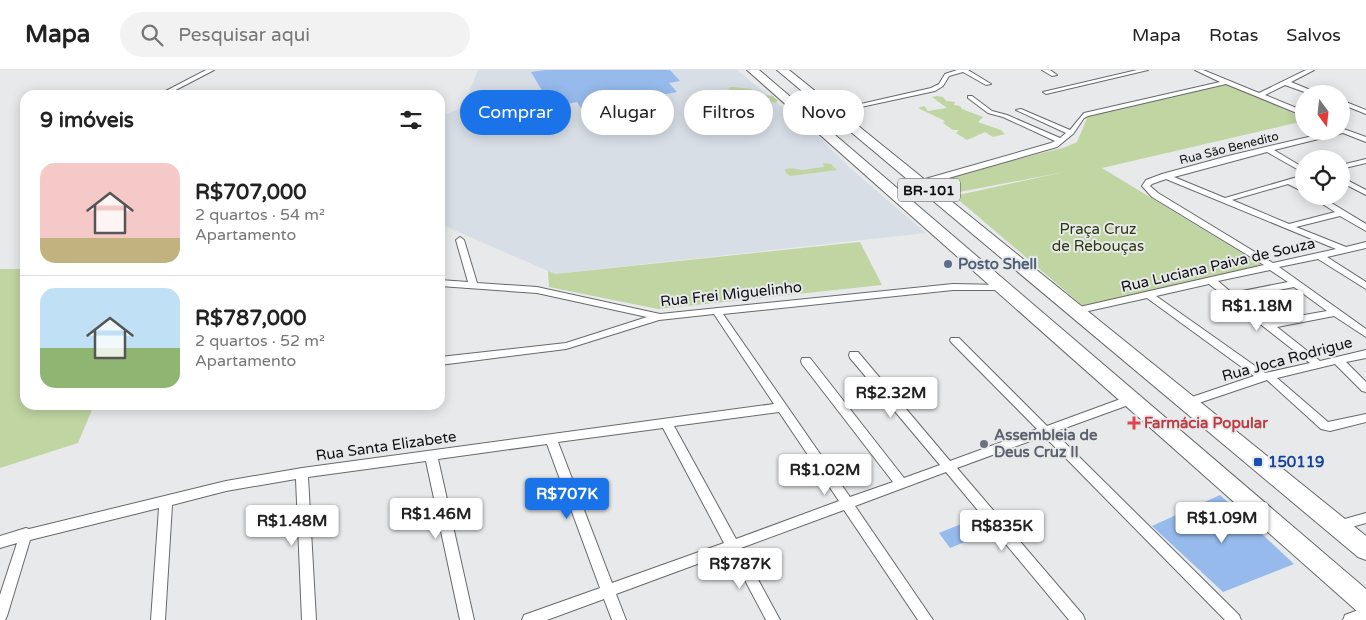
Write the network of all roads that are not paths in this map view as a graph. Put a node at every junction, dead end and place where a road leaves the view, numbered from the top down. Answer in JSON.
{"nodes":[{"id":1,"x":211,"y":70,"type":"edge"},
{"id":2,"x":752,"y":70,"type":"edge"},
{"id":3,"x":782,"y":70,"type":"edge"},
{"id":4,"x":963,"y":70,"type":"edge"},
{"id":5,"x":1045,"y":70,"type":"edge"},
{"id":6,"x":1145,"y":70,"type":"edge"},
{"id":7,"x":1198,"y":70,"type":"edge"},
{"id":8,"x":1311,"y":70,"type":"edge"},
{"id":9,"x":1054,"y":75,"type":"dead end"},
{"id":10,"x":1227,"y":82,"type":"junction"},
{"id":11,"x":1286,"y":83,"type":"junction"},
{"id":12,"x":988,"y":84,"type":"dead end"},
{"id":13,"x":1295,"y":86,"type":"edge"},
{"id":14,"x":171,"y":90,"type":"edge"},
{"id":15,"x":807,"y":90,"type":"edge"},
{"id":16,"x":1046,"y":92,"type":"dead end"},
{"id":17,"x":1260,"y":95,"type":"junction"},
{"id":18,"x":970,"y":97,"type":"dead end"},
{"id":19,"x":864,"y":104,"type":"edge"},
{"id":20,"x":1350,"y":105,"type":"edge"},
{"id":21,"x":1364,"y":109,"type":"edge"},
{"id":22,"x":1019,"y":110,"type":"dead end"},
{"id":23,"x":1295,"y":110,"type":"edge"},
{"id":24,"x":1071,"y":133,"type":"junction"},
{"id":25,"x":1350,"y":133,"type":"edge"},
{"id":26,"x":862,"y":135,"type":"edge"},
{"id":27,"x":1304,"y":140,"type":"edge"},
{"id":28,"x":1366,"y":140,"type":"edge"},
{"id":29,"x":1061,"y":141,"type":"junction"},
{"id":30,"x":1268,"y":149,"type":"junction"},
{"id":31,"x":1366,"y":161,"type":"edge"},
{"id":32,"x":1350,"y":165,"type":"edge"},
{"id":33,"x":1295,"y":166,"type":"edge"},
{"id":34,"x":1165,"y":176,"type":"junction"},
{"id":35,"x":1295,"y":179,"type":"edge"},
{"id":36,"x":1288,"y":181,"type":"junction"},
{"id":37,"x":921,"y":183,"type":"junction"},
{"id":38,"x":1350,"y":184,"type":"edge"},
{"id":39,"x":1295,"y":185,"type":"edge"},
{"id":40,"x":1366,"y":193,"type":"edge"},
{"id":41,"x":934,"y":194,"type":"junction"},
{"id":42,"x":1225,"y":200,"type":"junction"},
{"id":43,"x":903,"y":202,"type":"junction"},
{"id":44,"x":1329,"y":205,"type":"edge"},
{"id":45,"x":1342,"y":213,"type":"junction"},
{"id":46,"x":1289,"y":226,"type":"junction"},
{"id":47,"x":1366,"y":228,"type":"edge"},
{"id":48,"x":460,"y":240,"type":"dead end"},
{"id":49,"x":1366,"y":245,"type":"edge"},
{"id":50,"x":1346,"y":250,"type":"junction"},
{"id":51,"x":1320,"y":256,"type":"junction"},
{"id":52,"x":1271,"y":266,"type":"junction"},
{"id":53,"x":1210,"y":280,"type":"junction"},
{"id":54,"x":445,"y":283,"type":"edge"},
{"id":55,"x":1294,"y":284,"type":"junction"},
{"id":56,"x":473,"y":285,"type":"junction"},
{"id":57,"x":1366,"y":286,"type":"edge"},
{"id":58,"x":1001,"y":287,"type":"junction"},
{"id":59,"x":1148,"y":294,"type":"junction"},
{"id":60,"x":1231,"y":296,"type":"junction"},
{"id":61,"x":1075,"y":311,"type":"junction"},
{"id":62,"x":718,"y":312,"type":"junction"},
{"id":63,"x":1334,"y":313,"type":"junction"},
{"id":64,"x":658,"y":317,"type":"junction"},
{"id":65,"x":1268,"y":325,"type":"junction"},
{"id":66,"x":1366,"y":334,"type":"edge"},
{"id":67,"x":955,"y":340,"type":"dead end"},
{"id":68,"x":1366,"y":354,"type":"edge"},
{"id":69,"x":854,"y":356,"type":"dead end"},
{"id":70,"x":445,"y":360,"type":"edge"},
{"id":71,"x":1337,"y":360,"type":"junction"},
{"id":72,"x":806,"y":361,"type":"dead end"},
{"id":73,"x":1318,"y":364,"type":"junction"},
{"id":74,"x":1266,"y":377,"type":"junction"},
{"id":75,"x":1366,"y":388,"type":"edge"},
{"id":76,"x":1130,"y":400,"type":"junction"},
{"id":77,"x":1187,"y":402,"type":"junction"},
{"id":78,"x":782,"y":407,"type":"junction"},
{"id":79,"x":1366,"y":418,"type":"edge"},
{"id":80,"x":667,"y":424,"type":"junction"},
{"id":81,"x":1045,"y":430,"type":"junction"},
{"id":82,"x":551,"y":438,"type":"junction"},
{"id":83,"x":431,"y":455,"type":"junction"},
{"id":84,"x":947,"y":466,"type":"junction"},
{"id":85,"x":302,"y":473,"type":"junction"},
{"id":86,"x":901,"y":484,"type":"junction"},
{"id":87,"x":166,"y":500,"type":"junction"},
{"id":88,"x":847,"y":503,"type":"junction"},
{"id":89,"x":1366,"y":518,"type":"edge"},
{"id":90,"x":1337,"y":526,"type":"junction"},
{"id":91,"x":26,"y":534,"type":"junction"},
{"id":92,"x":0,"y":542,"type":"edge"},
{"id":93,"x":733,"y":546,"type":"junction"},
{"id":94,"x":1366,"y":550,"type":"edge"},
{"id":95,"x":609,"y":592,"type":"junction"},
{"id":96,"x":1366,"y":604,"type":"edge"},
{"id":97,"x":1366,"y":614,"type":"edge"},
{"id":98,"x":0,"y":616,"type":"edge"},
{"id":99,"x":158,"y":620,"type":"edge"},
{"id":100,"x":310,"y":620,"type":"edge"},
{"id":101,"x":467,"y":620,"type":"edge"},
{"id":102,"x":529,"y":620,"type":"edge"},
{"id":103,"x":619,"y":620,"type":"edge"},
{"id":104,"x":773,"y":620,"type":"edge"},
{"id":105,"x":926,"y":620,"type":"edge"},
{"id":106,"x":1078,"y":620,"type":"edge"},
{"id":107,"x":1234,"y":620,"type":"edge"},
{"id":108,"x":1350,"y":620,"type":"edge"}],
"edges":[{"from":1,"to":14,"type":"street"},
{"from":2,"to":43,"type":"highway","number":"BR-101"},
{"from":3,"to":15,"type":"highway","number":"BR-101"},
{"from":4,"to":12,"type":"street"},
{"from":4,"to":19,"type":"street"},
{"from":5,"to":9,"type":"street"},
{"from":6,"to":16,"type":"street"},
{"from":7,"to":10,"type":"street"},
{"from":8,"to":11,"type":"street"},
{"from":10,"to":17,"type":"street"},
{"from":10,"to":24,"type":"street"},
{"from":11,"to":13,"type":"street"},
{"from":11,"to":17,"type":"street"},
{"from":17,"to":23,"type":"street"},
{"from":18,"to":29,"type":"street"},
{"from":20,"to":21,"type":"street"},
{"from":22,"to":24,"type":"street"},
{"from":24,"to":29,"type":"street"},
{"from":25,"to":28,"type":"street"},
{"from":26,"to":37,"type":"highway","number":"BR-101"},
{"from":27,"to":30,"type":"street","name":"Rua São Benedito"},
{"from":29,"to":37,"type":"street"},
{"from":30,"to":33,"type":"street"},
{"from":30,"to":34,"type":"street","name":"Rua São Benedito"},
{"from":31,"to":32,"type":"street"},
{"from":34,"to":42,"type":"street"},
{"from":34,"to":52,"type":"street","name":"Rua São Benedito"},
{"from":35,"to":36,"type":"street"},
{"from":36,"to":39,"type":"street"},
{"from":36,"to":42,"type":"street"},
{"from":37,"to":41,"type":"highway","number":"BR-101"},
{"from":38,"to":40,"type":"street"},
{"from":41,"to":43,"type":"highway"},
{"from":41,"to":61,"type":"highway","number":"BR-101"},
{"from":42,"to":46,"type":"street"},
{"from":43,"to":58,"type":"highway","number":"BR-101"},
{"from":44,"to":45,"type":"street"},
{"from":45,"to":46,"type":"street"},
{"from":45,"to":47,"type":"street"},
{"from":46,"to":50,"type":"street"},
{"from":48,"to":56,"type":"street"},
{"from":49,"to":50,"type":"street","name":"Rua Luciana Paiva de Souza"},
{"from":50,"to":51,"type":"street","name":"Rua Luciana Paiva de Souza"},
{"from":51,"to":52,"type":"street","name":"Rua Luciana Paiva de Souza"},
{"from":51,"to":57,"type":"street"},
{"from":52,"to":53,"type":"street","name":"Rua Luciana Paiva de Souza"},
{"from":52,"to":55,"type":"street"},
{"from":53,"to":59,"type":"street","name":"Rua Luciana Paiva de Souza"},
{"from":53,"to":60,"type":"street"},
{"from":54,"to":56,"type":"street"},
{"from":55,"to":60,"type":"street"},
{"from":55,"to":63,"type":"street"},
{"from":56,"to":64,"type":"street"},
{"from":58,"to":62,"type":"street","name":"Rua Frei Miguelinho"},
{"from":58,"to":76,"type":"highway","number":"BR-101"},
{"from":59,"to":61,"type":"street","name":"Rua Luciana Paiva de Souza"},
{"from":59,"to":74,"type":"street"},
{"from":60,"to":65,"type":"street"},
{"from":61,"to":77,"type":"highway","number":"BR-101"},
{"from":62,"to":64,"type":"street","name":"Rua Frei Miguelinho"},
{"from":62,"to":78,"type":"street"},
{"from":63,"to":65,"type":"street"},
{"from":63,"to":66,"type":"street"},
{"from":64,"to":70,"type":"street","name":"Rua Frei Miguelinho"},
{"from":65,"to":73,"type":"street"},
{"from":67,"to":81,"type":"street"},
{"from":68,"to":71,"type":"street","name":"Rua Joca Rodrigue"},
{"from":69,"to":84,"type":"street"},
{"from":71,"to":73,"type":"street","name":"Rua Joca Rodrigue"},
{"from":71,"to":75,"type":"street"},
{"from":72,"to":86,"type":"street"},
{"from":73,"to":74,"type":"street","name":"Rua Joca Rodrigue"},
{"from":74,"to":77,"type":"street","name":"Rua Joca Rodrigue"},
{"from":74,"to":79,"type":"street"},
{"from":76,"to":81,"type":"street"},
{"from":76,"to":96,"type":"highway","number":"BR-101"},
{"from":77,"to":90,"type":"highway","number":"BR-101"},
{"from":78,"to":80,"type":"street","name":"Rua Santa Elizabete"},
{"from":78,"to":88,"type":"street"},
{"from":80,"to":82,"type":"street","name":"Rua Santa Elizabete"},
{"from":80,"to":93,"type":"street"},
{"from":81,"to":84,"type":"street"},
{"from":81,"to":107,"type":"street"},
{"from":82,"to":83,"type":"street","name":"Rua Santa Elizabete"},
{"from":82,"to":95,"type":"street"},
{"from":83,"to":85,"type":"street","name":"Rua Santa Elizabete"},
{"from":83,"to":101,"type":"street"},
{"from":84,"to":86,"type":"street"},
{"from":84,"to":106,"type":"street"},
{"from":85,"to":87,"type":"street","name":"Rua Santa Elizabete"},
{"from":85,"to":100,"type":"street"},
{"from":86,"to":88,"type":"street"},
{"from":87,"to":91,"type":"street","name":"Rua Santa Elizabete"},
{"from":87,"to":99,"type":"street"},
{"from":88,"to":93,"type":"street"},
{"from":88,"to":105,"type":"street"},
{"from":89,"to":90,"type":"street"},
{"from":90,"to":94,"type":"highway","number":"BR-101"},
{"from":91,"to":92,"type":"street","name":"Rua Santa Elizabete"},
{"from":91,"to":98,"type":"street"},
{"from":93,"to":95,"type":"street"},
{"from":93,"to":104,"type":"street"},
{"from":95,"to":102,"type":"street"},
{"from":95,"to":103,"type":"street"},
{"from":97,"to":108,"type":"street"}]}
